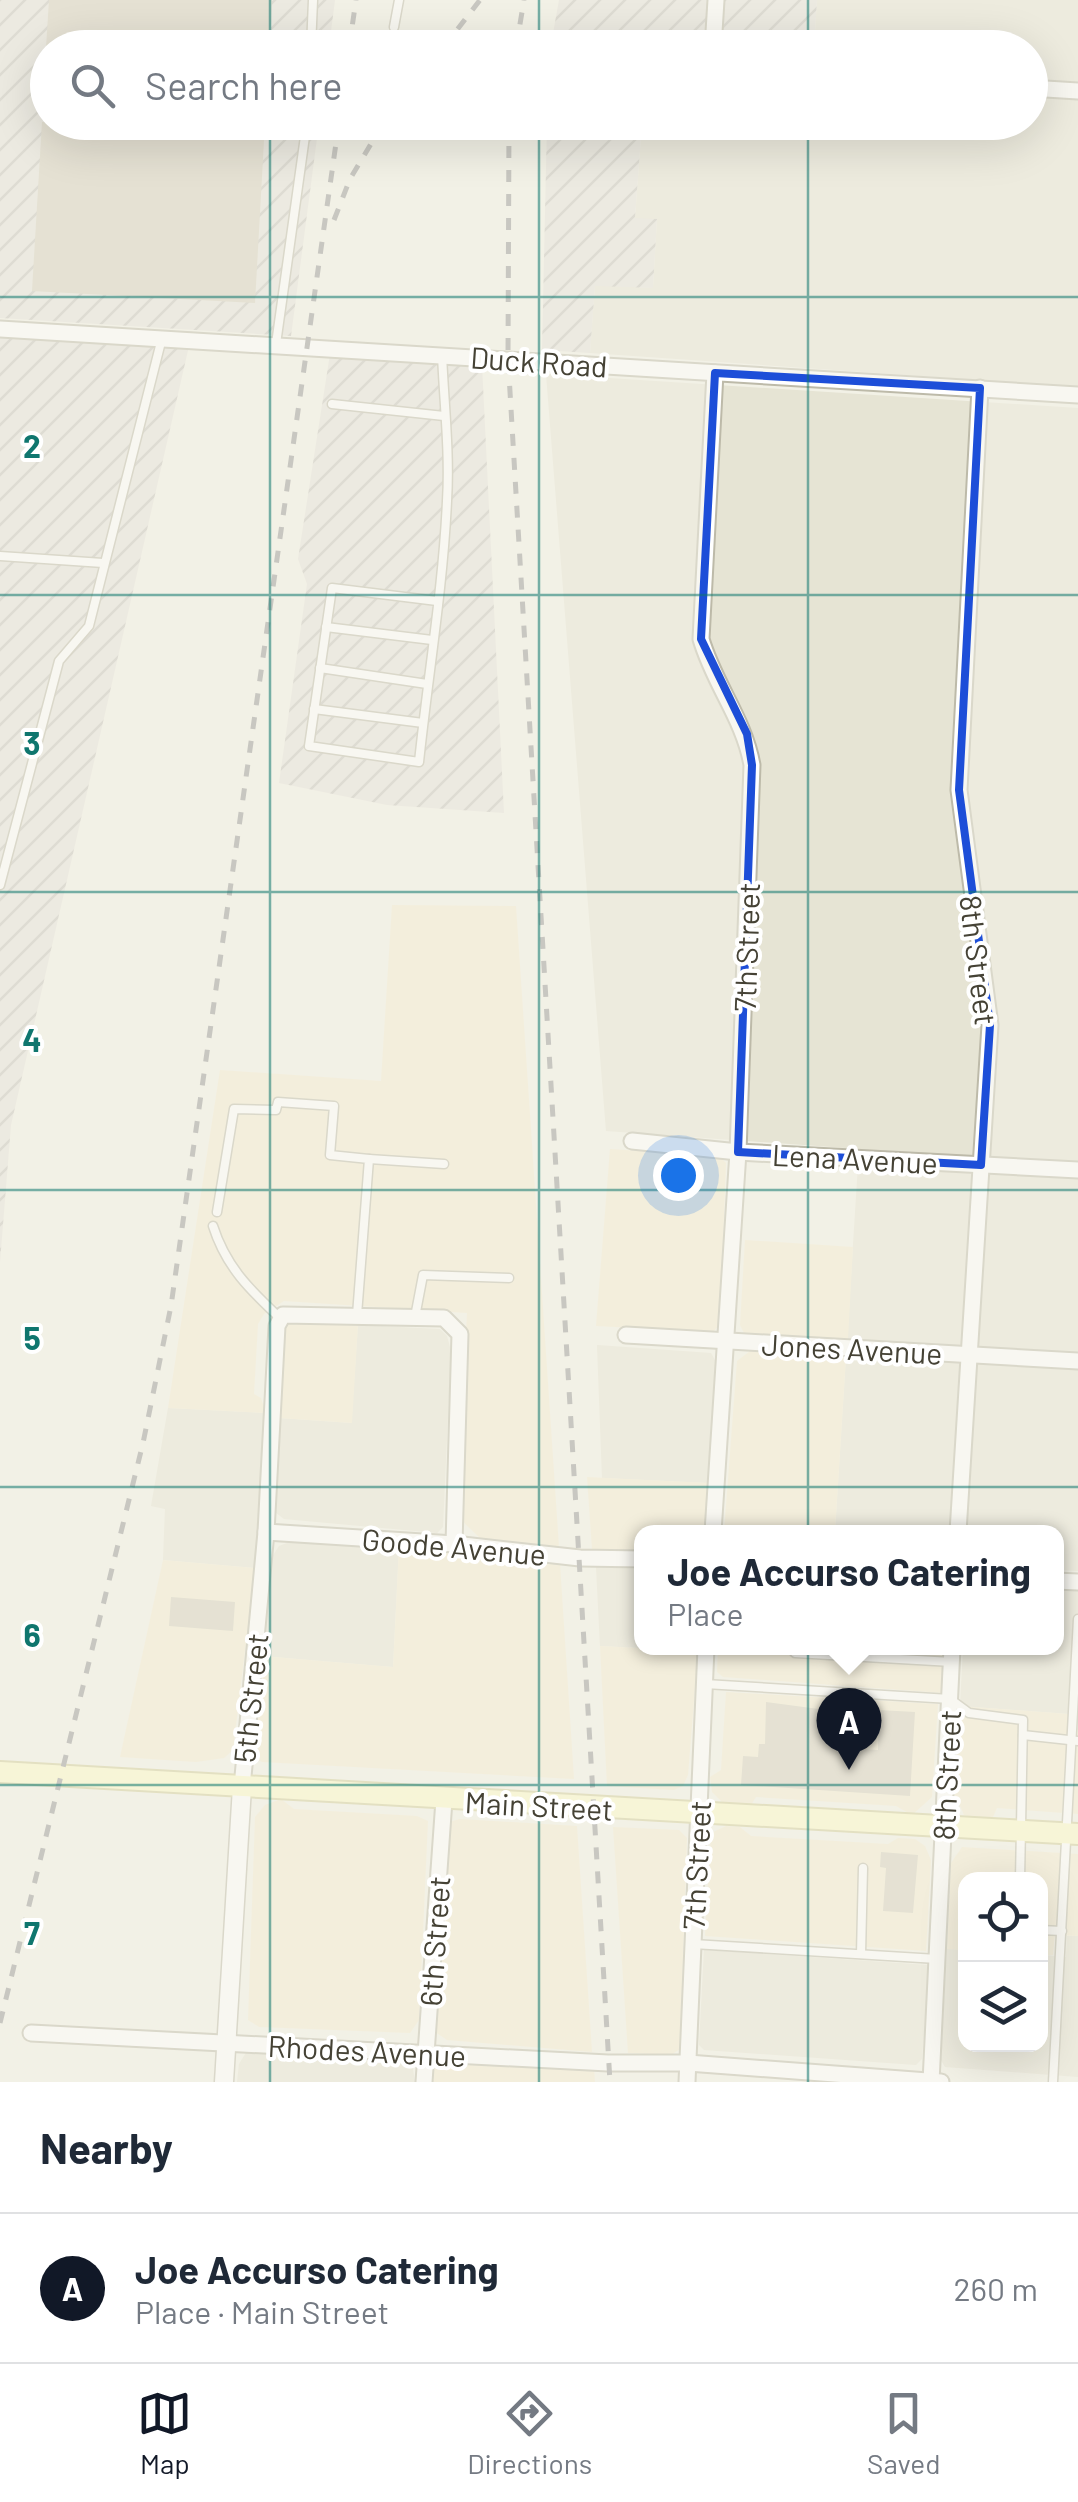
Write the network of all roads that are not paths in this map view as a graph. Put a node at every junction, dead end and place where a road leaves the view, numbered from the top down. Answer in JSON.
{"nodes":[{"id":1,"x":313,"y":0,"type":"edge"},
{"id":2,"x":399,"y":0,"type":"edge"},
{"id":3,"x":716,"y":0,"type":"edge"},
{"id":4,"x":394,"y":26,"type":"dead end"},
{"id":5,"x":312,"y":30,"type":"edge"},
{"id":6,"x":714,"y":30,"type":"edge"},
{"id":7,"x":1048,"y":89,"type":"edge"},
{"id":8,"x":1078,"y":91,"type":"edge"},
{"id":9,"x":304,"y":140,"type":"edge"},
{"id":10,"x":0,"y":328,"type":"edge"},
{"id":11,"x":162,"y":338,"type":"junction"},
{"id":12,"x":276,"y":344,"type":"junction"},
{"id":13,"x":442,"y":354,"type":"junction"},
{"id":14,"x":715,"y":372,"type":"junction"},
{"id":15,"x":980,"y":388,"type":"junction"},
{"id":16,"x":1078,"y":395,"type":"edge"},
{"id":17,"x":332,"y":404,"type":"dead end"},
{"id":18,"x":444,"y":416,"type":"junction"},
{"id":19,"x":0,"y":556,"type":"edge"},
{"id":20,"x":104,"y":563,"type":"junction"},
{"id":21,"x":436,"y":601,"type":"junction"},
{"id":22,"x":326,"y":626,"type":"junction"},
{"id":23,"x":432,"y":640,"type":"junction"},
{"id":24,"x":320,"y":668,"type":"junction"},
{"id":25,"x":427,"y":684,"type":"junction"},
{"id":26,"x":314,"y":708,"type":"junction"},
{"id":27,"x":423,"y":724,"type":"junction"},
{"id":28,"x":0,"y":885,"type":"edge"},
{"id":29,"x":632,"y":1141,"type":"dead end"},
{"id":30,"x":738,"y":1152,"type":"junction"},
{"id":31,"x":369,"y":1159,"type":"junction"},
{"id":32,"x":444,"y":1164,"type":"dead end"},
{"id":33,"x":981,"y":1165,"type":"junction"},
{"id":34,"x":1078,"y":1170,"type":"edge"},
{"id":35,"x":216,"y":1212,"type":"dead end"},
{"id":36,"x":214,"y":1226,"type":"dead end"},
{"id":37,"x":510,"y":1278,"type":"dead end"},
{"id":38,"x":357,"y":1315,"type":"junction"},
{"id":39,"x":415,"y":1317,"type":"junction"},
{"id":40,"x":282,"y":1318,"type":"junction"},
{"id":41,"x":626,"y":1334,"type":"dead end"},
{"id":42,"x":728,"y":1341,"type":"junction"},
{"id":43,"x":971,"y":1355,"type":"junction"},
{"id":44,"x":1078,"y":1361,"type":"edge"},
{"id":45,"x":714,"y":1525,"type":"edge"},
{"id":46,"x":959,"y":1525,"type":"edge"},
{"id":47,"x":266,"y":1532,"type":"junction"},
{"id":48,"x":454,"y":1544,"type":"junction"},
{"id":49,"x":634,"y":1559,"type":"edge"},
{"id":50,"x":1078,"y":1618,"type":"edge"},
{"id":51,"x":706,"y":1655,"type":"edge"},
{"id":52,"x":952,"y":1655,"type":"edge"},
{"id":53,"x":705,"y":1684,"type":"junction"},
{"id":54,"x":950,"y":1699,"type":"junction"},
{"id":55,"x":1023,"y":1735,"type":"junction"},
{"id":56,"x":1074,"y":1740,"type":"edge"},
{"id":57,"x":0,"y":1772,"type":"edge"},
{"id":58,"x":242,"y":1787,"type":"junction"},
{"id":59,"x":444,"y":1800,"type":"junction"},
{"id":60,"x":698,"y":1815,"type":"junction"},
{"id":61,"x":944,"y":1827,"type":"junction"},
{"id":62,"x":1022,"y":1831,"type":"junction"},
{"id":63,"x":1072,"y":1834,"type":"edge"},
{"id":64,"x":863,"y":1868,"type":"dead end"},
{"id":65,"x":1020,"y":1872,"type":"edge"},
{"id":66,"x":1048,"y":1930,"type":"edge"},
{"id":67,"x":1062,"y":1931,"type":"junction"},
{"id":68,"x":693,"y":1944,"type":"junction"},
{"id":69,"x":861,"y":1954,"type":"junction"},
{"id":70,"x":937,"y":1959,"type":"junction"},
{"id":71,"x":32,"y":2033,"type":"dead end"},
{"id":72,"x":226,"y":2043,"type":"junction"},
{"id":73,"x":426,"y":2053,"type":"junction"},
{"id":74,"x":688,"y":2062,"type":"junction"},
{"id":75,"x":224,"y":2082,"type":"edge"},
{"id":76,"x":424,"y":2082,"type":"edge"},
{"id":77,"x":687,"y":2082,"type":"edge"},
{"id":78,"x":930,"y":2082,"type":"edge"},
{"id":79,"x":941,"y":2082,"type":"edge"},
{"id":80,"x":1053,"y":2082,"type":"edge"}],
"edges":[{"from":1,"to":5,"type":"lane"},
{"from":2,"to":4,"type":"lane"},
{"from":3,"to":6,"type":"street"},
{"from":7,"to":8,"type":"street"},
{"from":9,"to":12,"type":"lane"},
{"from":10,"to":11,"type":"street","name":"Duck Road"},
{"from":11,"to":12,"type":"street","name":"Duck Road"},
{"from":11,"to":20,"type":"lane"},
{"from":12,"to":13,"type":"street","name":"Duck Road"},
{"from":13,"to":14,"type":"street","name":"Duck Road"},
{"from":13,"to":18,"type":"lane"},
{"from":14,"to":15,"type":"street","name":"Duck Road"},
{"from":14,"to":30,"type":"street","name":"7th Street"},
{"from":15,"to":16,"type":"street","name":"Duck Road"},
{"from":15,"to":33,"type":"street","name":"8th Street"},
{"from":17,"to":18,"type":"lane"},
{"from":18,"to":21,"type":"lane"},
{"from":19,"to":20,"type":"lane"},
{"from":20,"to":28,"type":"lane"},
{"from":21,"to":22,"type":"lane"},
{"from":21,"to":23,"type":"lane"},
{"from":22,"to":23,"type":"lane"},
{"from":22,"to":24,"type":"lane"},
{"from":23,"to":25,"type":"lane"},
{"from":24,"to":25,"type":"lane"},
{"from":24,"to":26,"type":"lane"},
{"from":25,"to":27,"type":"lane"},
{"from":26,"to":27,"type":"lane"},
{"from":26,"to":27,"type":"lane"},
{"from":29,"to":30,"type":"street","name":"Lena Avenue"},
{"from":30,"to":33,"type":"street","name":"Lena Avenue"},
{"from":30,"to":42,"type":"street","name":"7th Street"},
{"from":31,"to":32,"type":"lane"},
{"from":31,"to":35,"type":"lane"},
{"from":31,"to":38,"type":"lane"},
{"from":33,"to":34,"type":"street","name":"Lena Avenue"},
{"from":33,"to":43,"type":"street","name":"8th Street"},
{"from":36,"to":40,"type":"lane"},
{"from":37,"to":39,"type":"lane"},
{"from":38,"to":39,"type":"street"},
{"from":38,"to":40,"type":"street"},
{"from":39,"to":48,"type":"street"},
{"from":40,"to":47,"type":"street","name":"5th Street"},
{"from":41,"to":42,"type":"street","name":"Jones Avenue"},
{"from":42,"to":43,"type":"street","name":"Jones Avenue"},
{"from":42,"to":45,"type":"street","name":"7th Street"},
{"from":43,"to":44,"type":"street","name":"Jones Avenue"},
{"from":43,"to":46,"type":"street","name":"8th Street"},
{"from":47,"to":48,"type":"street","name":"Goode Avenue"},
{"from":47,"to":58,"type":"street","name":"5th Street"},
{"from":48,"to":49,"type":"street","name":"Goode Avenue"},
{"from":50,"to":56,"type":"lane"},
{"from":51,"to":53,"type":"street","name":"7th Street"},
{"from":52,"to":54,"type":"street","name":"8th Street"},
{"from":53,"to":54,"type":"lane"},
{"from":53,"to":60,"type":"street","name":"7th Street"},
{"from":54,"to":55,"type":"lane"},
{"from":54,"to":61,"type":"street","name":"8th Street"},
{"from":55,"to":56,"type":"lane"},
{"from":55,"to":62,"type":"lane"},
{"from":56,"to":63,"type":"lane"},
{"from":57,"to":58,"type":"main road","name":"Main Street"},
{"from":58,"to":59,"type":"main road","name":"Main Street"},
{"from":58,"to":72,"type":"street","name":"5th Street"},
{"from":59,"to":60,"type":"main road","name":"Main Street"},
{"from":59,"to":73,"type":"street","name":"6th Street"},
{"from":60,"to":61,"type":"main road","name":"Main Street"},
{"from":60,"to":68,"type":"street","name":"7th Street"},
{"from":61,"to":62,"type":"main road","name":"Main Street"},
{"from":61,"to":70,"type":"street","name":"8th Street"},
{"from":62,"to":63,"type":"main road","name":"Main Street"},
{"from":62,"to":65,"type":"lane"},
{"from":63,"to":67,"type":"lane"},
{"from":64,"to":69,"type":"lane"},
{"from":66,"to":67,"type":"lane"},
{"from":67,"to":80,"type":"lane"},
{"from":68,"to":69,"type":"lane"},
{"from":68,"to":74,"type":"street","name":"7th Street"},
{"from":69,"to":70,"type":"lane"},
{"from":70,"to":78,"type":"street","name":"8th Street"},
{"from":71,"to":72,"type":"street","name":"Rhodes Avenue"},
{"from":72,"to":73,"type":"street","name":"Rhodes Avenue"},
{"from":72,"to":75,"type":"street","name":"5th Street"},
{"from":73,"to":74,"type":"street","name":"Rhodes Avenue"},
{"from":73,"to":76,"type":"street","name":"6th Street"},
{"from":74,"to":77,"type":"street","name":"7th Street"},
{"from":74,"to":78,"type":"street","name":"Rhodes Avenue"},
{"from":78,"to":79,"type":"street","name":"Rhodes Avenue"}]}
